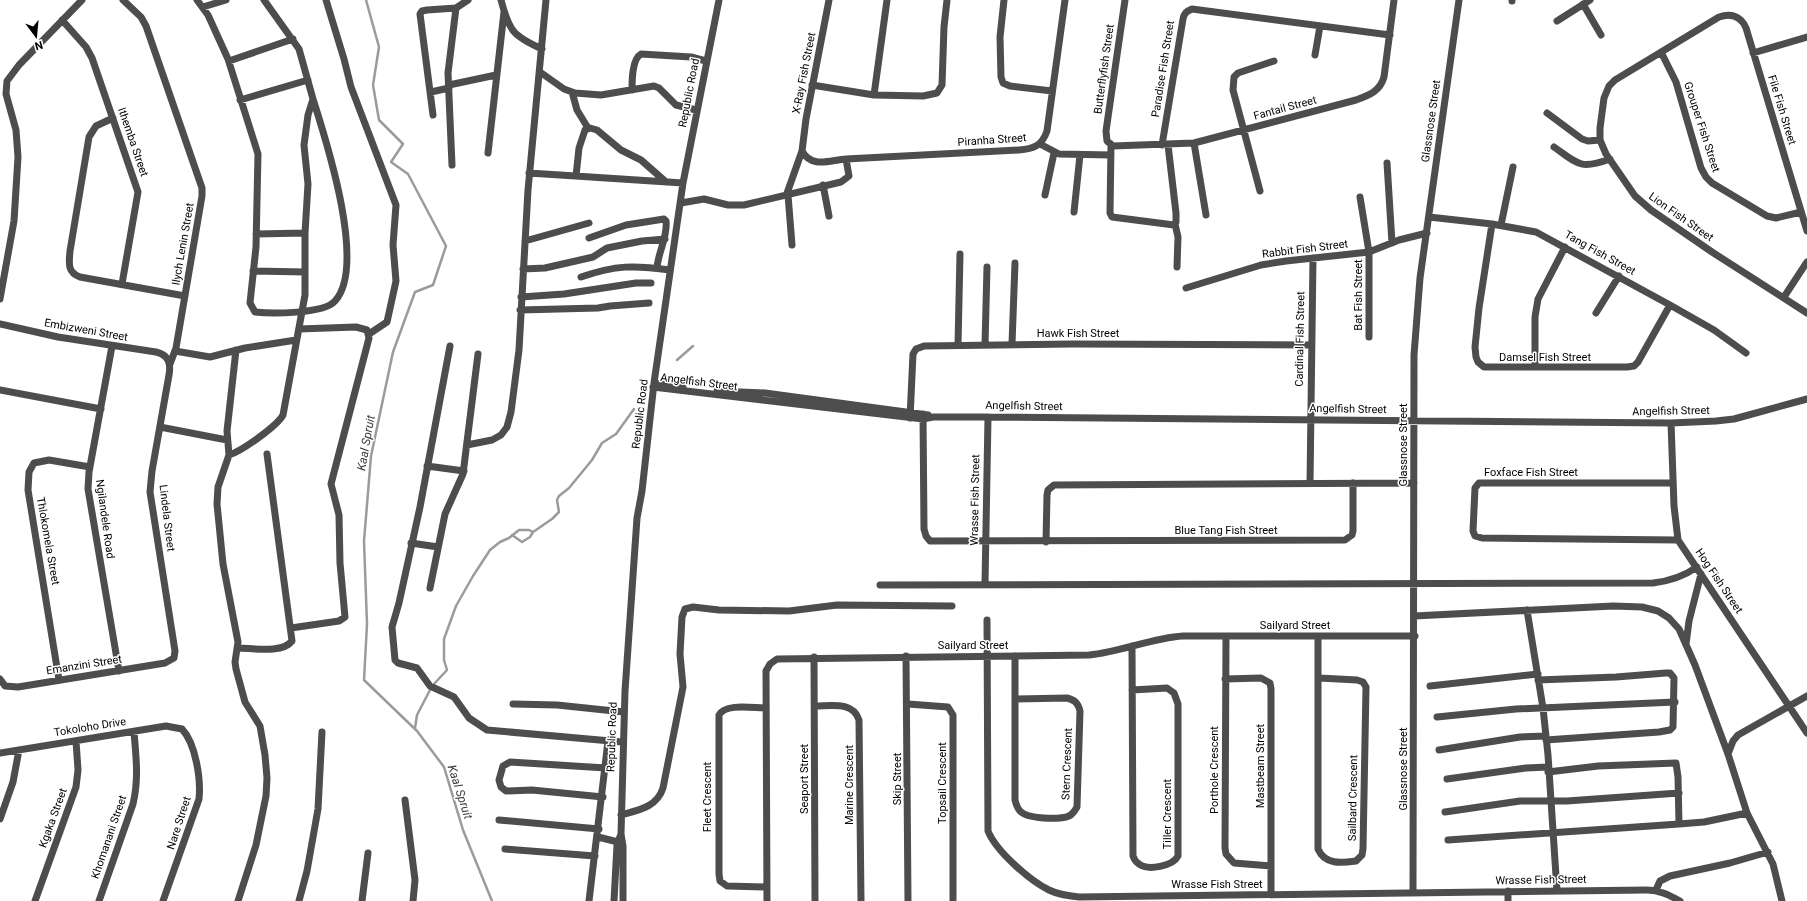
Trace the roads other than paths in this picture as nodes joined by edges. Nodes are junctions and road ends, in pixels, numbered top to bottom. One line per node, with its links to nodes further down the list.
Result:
1 (82, 0): 23 (street)
2 (123, 0): 117 (street, Ilych Lenin Street)
3 (197, 0): 20 (street)
4 (226, 0): 20 (street)
5 (264, 0): 29 (street)
6 (326, 0): 129 (street)
7 (468, 0): 21 (street)
8 (500, 0): 22 (street)
9 (546, 0): 30 (street)
10 (718, 0): 35 (street, Republic Road)
11 (829, 0): 40 (street, X-Ray Fish Street)
12 (887, 0): 46 (street)
13 (947, 0): 46 (street)
14 (1004, 0): 43 (street)
15 (1065, 0): 43 (street, Piranha Street)
16 (1125, 0): 56 (street, Butterflyfish Street)
17 (1394, 0): 26 (street, Fantail Street)
18 (1459, 0): 85 (street, Glassnose Street)
19 (1586, 2): 24 (street); 27 (street)
20 (202, 7): 34 (street)
21 (456, 8): 41 (street); 44 (street)
22 (504, 12): 30 (street); 38 (street)
23 (62, 20): 52 (street, Ithemba Street); 120 (street)
24 (1557, 21)
25 (1320, 26): 26 (street, Paradise Fish Street); 33 (street); 59 (street, Paradise Fish Street)
26 (1390, 35): 54 (street, Fantail Street)
27 (1601, 35)
28 (1807, 37): 32 (street)
29 (293, 39): 34 (street); 39 (street)
30 (542, 49): 37 (street)
31 (1661, 52): 32 (street, File Fish Street); 55 (street); 82 (street, Grouper Fish Street)
32 (1753, 53): 82 (street, File Fish Street)
33 (1315, 54)
34 (229, 61): 48 (street)
35 (706, 61): 42 (street); 49 (street, Republic Road)
36 (1274, 61): 54 (street)
37 (540, 72): 45 (street); 71 (street)
38 (496, 75): 41 (street); 62 (street)
39 (308, 80): 47 (street); 48 (street)
40 (812, 85): 46 (street); 61 (street, X-Ray Fish Street)
41 (449, 86): 44 (street); 69 (street)
42 (632, 90): 45 (street); 49 (street)
43 (1052, 91): 58 (street, Piranha Street)
44 (431, 92): 51 (street)
45 (572, 92): 53 (street)
46 (874, 96)
47 (312, 99): 91 (street); 124 (street)
48 (240, 100): 93 (street)
49 (696, 110): 74 (street, Republic Road)
50 (1546, 113): 55 (street)
51 (433, 115)
52 (113, 118): 115 (street, Ithemba Street); 115 (street, Ilych Lenin Street)
53 (588, 128): 72 (street); 73 (street)
54 (1243, 130): 57 (street, Fantail Street); 76 (street)
55 (1600, 140): 67 (street, Lion Fish Street)
56 (1109, 143): 59 (street, Fantail Street); 65 (street, Butterflyfish Street)
57 (1194, 143): 59 (street, Fantail Street); 83 (street)
58 (1040, 144): 63 (street); 66 (street, Piranha Street)
59 (1165, 145): 87 (street)
60 (1554, 147): 67 (street)
61 (802, 151): 66 (street, Piranha Street); 78 (street, X-Ray Fish Street)
62 (488, 153)
63 (1054, 153): 64 (street); 77 (street)
64 (1080, 155): 65 (street); 81 (street)
65 (1111, 155): 87 (street, Butterflyfish Street)
66 (846, 159): 75 (street)
67 (1610, 159): 119 (street, Lion Fish Street)
68 (1387, 163): 97 (street)
69 (452, 165)
70 (1513, 167): 89 (street)
71 (529, 173): 72 (street); 96 (street)
72 (576, 176): 73 (street)
73 (666, 182): 74 (street)
74 (683, 183): 80 (street, Republic Road)
75 (823, 185): 78 (street); 84 (street)
76 (1260, 191)
77 (1045, 195)
78 (787, 196): 80 (street); 98 (street)
79 (1360, 198): 100 (street, Bat Fish Street)
80 (681, 203): 109 (street, Republic Road)
81 (1074, 212)
82 (1801, 212): 90 (street, File Fish Street)
83 (1206, 215)
84 (829, 216)
85 (1429, 217): 88 (street, Tang Fish Street); 92 (street, Glassnose Street)
86 (589, 223): 96 (street)
87 (1175, 224): 105 (street)
88 (1492, 224): 89 (street, Tang Fish Street); 143 (street, Damsel Fish Street)
89 (1500, 226): 99 (street, Tang Fish Street)
90 (1807, 231)
91 (305, 233): 93 (street); 111 (street)
92 (1427, 233): 97 (street, Rabbit Fish Street); 152 (street, Glassnose Street)
93 (256, 234): 110 (street)
94 (589, 238): 95 (street)
95 (664, 239): 107 (street); 108 (street)
96 (525, 241): 108 (street)
97 (1392, 242): 100 (street, Rabbit Fish Street)
98 (792, 246)
99 (1565, 247): 112 (street, Tang Fish Street); 143 (street)
100 (1369, 252): 102 (street, Rabbit Fish Street); 130 (street, Bat Fish Street)
101 (960, 254): 133 (street)
102 (1313, 258): 116 (street, Rabbit Fish Street); 135 (street, Cardinal Fish Street)
103 (1807, 262): 119 (street)
104 (1015, 263): 132 (street)
105 (1177, 266)
106 (987, 267): 134 (street)
107 (657, 268): 109 (street); 113 (street)
108 (523, 269): 118 (street)
109 (670, 270): 144 (street, Republic Road)
110 (253, 271): 111 (street); 124 (street)
111 (305, 272): 124 (street)
112 (1619, 276): 122 (street, Tang Fish Street); 126 (street)
113 (581, 277)
114 (652, 283): 118 (street)
115 (122, 284): 117 (street, Ilych Lenin Street)
116 (1186, 288)
117 (185, 296): 139 (street, Lindela Street)
118 (521, 297): 123 (street)
119 (1784, 297): 125 (street, Lion Fish Street)
120 (0, 299)
121 (649, 304): 123 (street)
122 (1670, 304): 140 (street, Tang Fish Street); 143 (street, Damsel Fish Street)
123 (520, 310): 156 (street)
124 (303, 312): 128 (street)
125 (1807, 312)
126 (1596, 313)
127 (0, 324): 136 (street, Embizweni Street)
128 (300, 330): 129 (street); 131 (street)
129 (369, 334): 181 (street)
130 (1369, 338)
131 (296, 340): 138 (street); 158 (street)
132 (1012, 344): 134 (street, Hawk Fish Street); 135 (street, Hawk Fish Street)
133 (958, 345): 134 (street, Hawk Fish Street); 148 (street, Hawk Fish Street)
134 (985, 345)
135 (1311, 345): 151 (street, Cardinal Fish Street)
136 (112, 346): 142 (street, Embizweni Street); 147 (street, Ngilandele Road)
137 (450, 346): 159 (street)
138 (236, 350): 139 (street); 155 (street)
139 (175, 351): 142 (street, Lindela Street)
140 (1746, 353)
141 (478, 354): 156 (street)
142 (168, 361): 154 (street, Lindela Street)
143 (1535, 368)
144 (654, 385): 148 (street, Angelfish Street); 210 (street, Republic Road)
145 (0, 390): 147 (street)
146 (1807, 399): 153 (street, Angelfish Street)
147 (101, 409): 160 (street, Ngilandele Road)
148 (910, 416): 149 (street, Angelfish Street)
149 (923, 417): 150 (street, Angelfish Street); 167 (street, Blue Tang Fish Street)
150 (988, 417): 151 (street, Angelfish Street); 167 (street, Wrasse Fish Street)
151 (1310, 420): 152 (street, Angelfish Street); 162 (street)
152 (1414, 421): 153 (street, Angelfish Street); 164 (street, Glassnose Street)
153 (1671, 423): 165 (street, Hog Fish Street)
154 (160, 428): 155 (street); 192 (street, Lindela Street)
155 (227, 440): 158 (street)
156 (467, 445): 161 (street)
157 (267, 454): 181 (street)
158 (229, 455): 187 (street)
159 (427, 466): 161 (street); 169 (street)
160 (90, 467): 193 (street, Ngilandele Road); 198 (street, Thlokomela Street)
161 (464, 471): 170 (street)
162 (1310, 483): 163 (street); 168 (street)
163 (1353, 483): 164 (street); 168 (street, Blue Tang Fish Street)
164 (1414, 483): 175 (street, Glassnose Street)
165 (1673, 483): 166 (street, Hog Fish Street); 166 (street, Foxface Fish Street)
166 (1678, 540): 171 (street, Hog Fish Street)
167 (985, 542): 168 (street, Blue Tang Fish Street); 173 (street, Wrasse Fish Street)
168 (1046, 542)
169 (411, 543): 170 (street); 218 (street)
170 (438, 547): 176 (street)
171 (1697, 567): 172 (street, Hog Fish Street); 175 (street)
172 (1701, 574): 186 (street); 207 (street, Hog Fish Street)
173 (985, 584): 174 (street); 175 (street)
174 (880, 585)
175 (1413, 585): 179 (street, Glassnose Street)
176 (430, 588)
177 (952, 606): 233 (street)
178 (1527, 610): 179 (street); 186 (street); 194 (street)
179 (1414, 616): 183 (street, Glassnose Street)
180 (987, 620): 188 (street, Wrasse Fish Street)
181 (291, 628): 187 (street)
182 (1318, 636): 183 (street, Sailyard Street); 184 (street, Sailyard Street); 196 (street, Sailbard Crescent)
183 (1414, 636): 252 (street, Glassnose Street)
184 (1226, 637): 185 (street, Sailyard Street); 195 (street, Porthole Crescent)
185 (1132, 646): 190 (street, Sailyard Street); 200 (street, Tiller Crescent)
186 (1686, 646): 223 (street)
187 (238, 648): 258 (street)
188 (987, 655): 189 (street, Sailyard Street); 190 (street, Sailyard Street); 254 (street, Wrasse Fish Street)
189 (906, 656): 191 (street, Sailyard Street); 205 (street, Skip Street)
190 (1016, 656): 202 (street, Stern Crescent)
191 (814, 657): 206 (street, Seaport Street); 208 (street, Sailyard Street)
192 (174, 658): 193 (street, Emanzini Street)
193 (119, 671): 198 (street, Emanzini Street)
194 (1538, 677): 199 (street); 203 (street); 209 (street)
195 (1225, 678): 247 (street, Porthole Crescent); 247 (street, Mastbeam Street)
196 (1318, 678): 196 (street, Sailbard Crescent)
197 (0, 679): 198 (street, Emanzini Street)
198 (59, 680)
199 (1430, 686)
200 (1132, 690): 200 (street, Tiller Crescent)
201 (1807, 696): 207 (street)
202 (1016, 699): 202 (street, Stern Crescent)
203 (1675, 702): 209 (street); 216 (street)
204 (513, 704): 210 (street)
205 (908, 704): 268 (street, Skip Street); 269 (street, Topsail Crescent)
206 (815, 706): 266 (street, Seaport Street); 267 (street, Marine Crescent)
207 (1790, 707): 215 (street, Hog Fish Street); 223 (street)
208 (765, 708): 248 (street, Sailyard Street); 248 (street, Fleet Crescent)
209 (1543, 708): 211 (street); 216 (street)
210 (624, 712): 219 (street, Republic Road)
211 (1437, 717)
212 (182, 729): 213 (street, Tokoloho Drive); 257 (street, Nare Street)
213 (134, 732): 217 (street, Tokoloho Drive); 256 (street, Khomanani Street)
214 (322, 732): 259 (street)
215 (1807, 733)
216 (1546, 738): 221 (street); 225 (street)
217 (76, 741): 220 (street, Tokoloho Drive); 255 (street, Kgaka Street)
218 (608, 741): 219 (street); 224 (street)
219 (622, 742): 233 (street, Republic Road)
220 (19, 750): 222 (street, Tokoloho Drive); 234 (street)
221 (1439, 750)
222 (0, 753)
223 (1728, 754): 232 (street)
224 (606, 768): 228 (street); 228 (street)
225 (1548, 770): 226 (street); 227 (street); 230 (street)
226 (1448, 779)
227 (1679, 793): 230 (street); 236 (street)
228 (602, 797): 237 (street)
229 (405, 800): 261 (street)
230 (1551, 801): 231 (street); 238 (street)
231 (1445, 812)
232 (1747, 812): 236 (street); 244 (street)
233 (621, 815): 239 (street, Republic Road)
234 (0, 819)
235 (499, 820): 237 (street)
236 (1679, 824): 238 (street)
237 (599, 828): 240 (street)
238 (1553, 832): 241 (street); 251 (street)
239 (621, 834): 242 (street, Republic Road); 264 (street, Republic Road)
240 (598, 837): 242 (street); 246 (street)
241 (1448, 840)
242 (618, 842): 263 (street, Republic Road)
243 (505, 849): 246 (street)
244 (1768, 852): 249 (street); 272 (street)
245 (368, 853): 260 (street)
246 (595, 856): 262 (street)
247 (1271, 866): 253 (street, Mastbeam Street)
248 (767, 887): 265 (street, Sailyard Street)
249 (1656, 890): 251 (street, Wrasse Fish Street); 271 (street, Wrasse Fish Street)
250 (1508, 891): 251 (street, Wrasse Fish Street); 252 (street, Wrasse Fish Street); 270 (street)
251 (1558, 891)
252 (1413, 893): 253 (street, Wrasse Fish Street)
253 (1271, 895): 254 (street, Wrasse Fish Street)
254 (1192, 898)
255 (35, 901)
256 (99, 901)
257 (163, 901)
258 (238, 901)
259 (299, 901)
260 (362, 901)
261 (413, 901)
262 (589, 901)
263 (614, 901)
264 (623, 901)
265 (767, 901)
266 (815, 901)
267 (861, 901)
268 (908, 901)
269 (953, 901)
270 (1508, 901)
271 (1680, 901)
272 (1782, 901)

